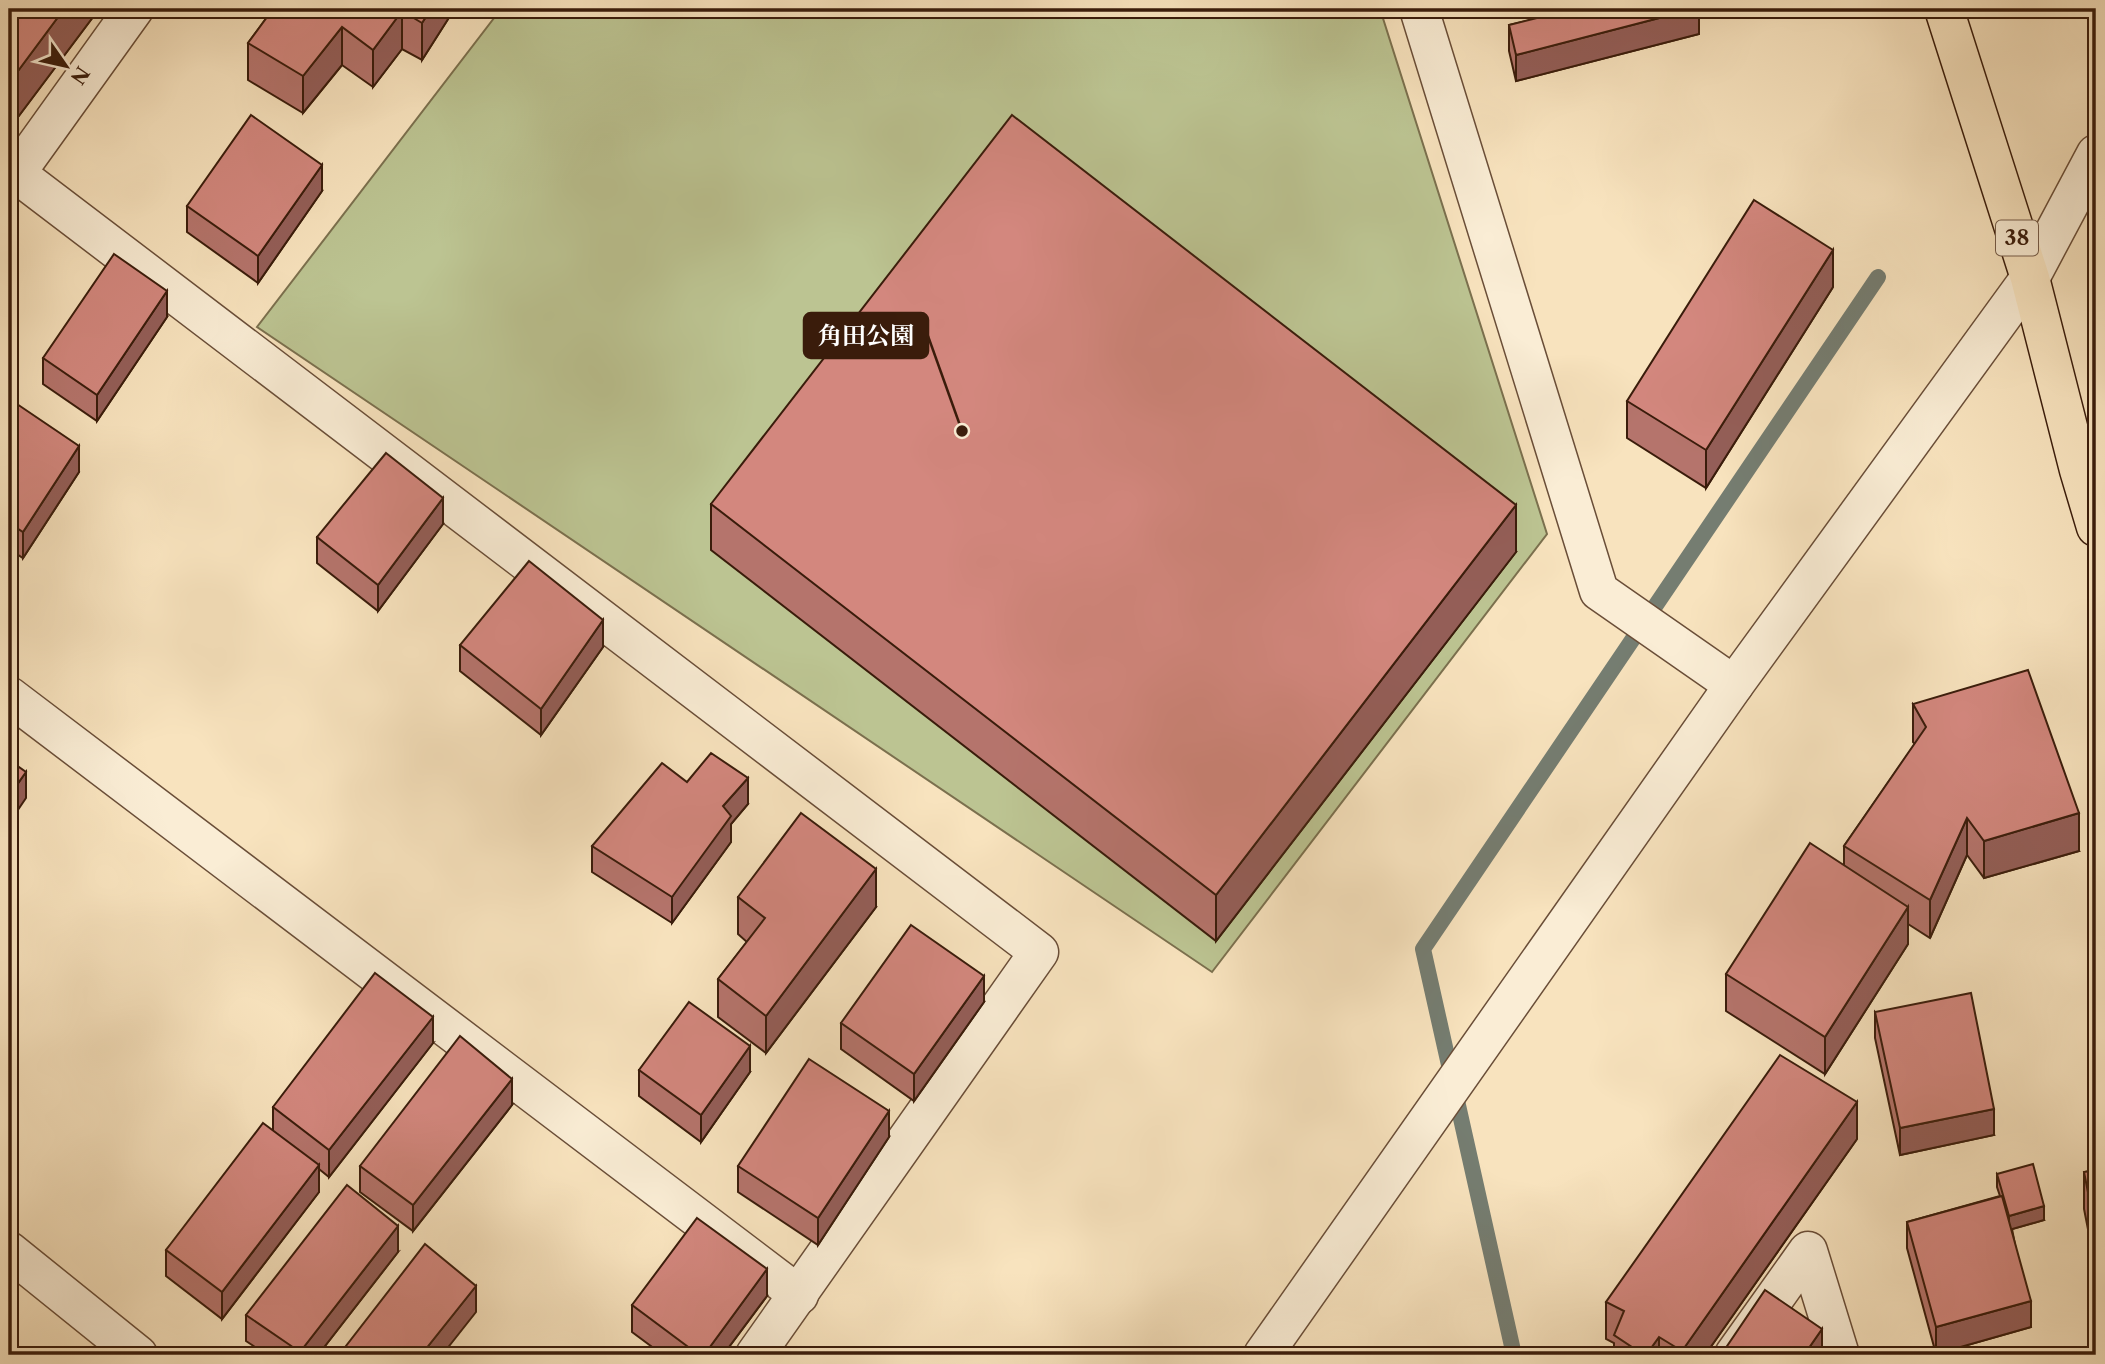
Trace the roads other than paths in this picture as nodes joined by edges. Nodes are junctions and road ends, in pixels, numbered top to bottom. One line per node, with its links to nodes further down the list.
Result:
1 (134, 9): 5 (street)
2 (1419, 9): 8 (street)
3 (1944, 9): 6 (main road, 38)
4 (2096, 154): 6 (street)
5 (11, 175): 11 (street)
6 (2030, 278): 7 (main road, 38); 8 (street)
7 (2096, 527)
8 (1734, 685): 14 (street)
9 (9, 696): 11 (street)
10 (9, 1251): 12 (street)
11 (799, 1295): 13 (street)
12 (138, 1355)
13 (755, 1355)
14 (1263, 1355)
15 (1734, 1355): 16 (street)
16 (1840, 1355)

